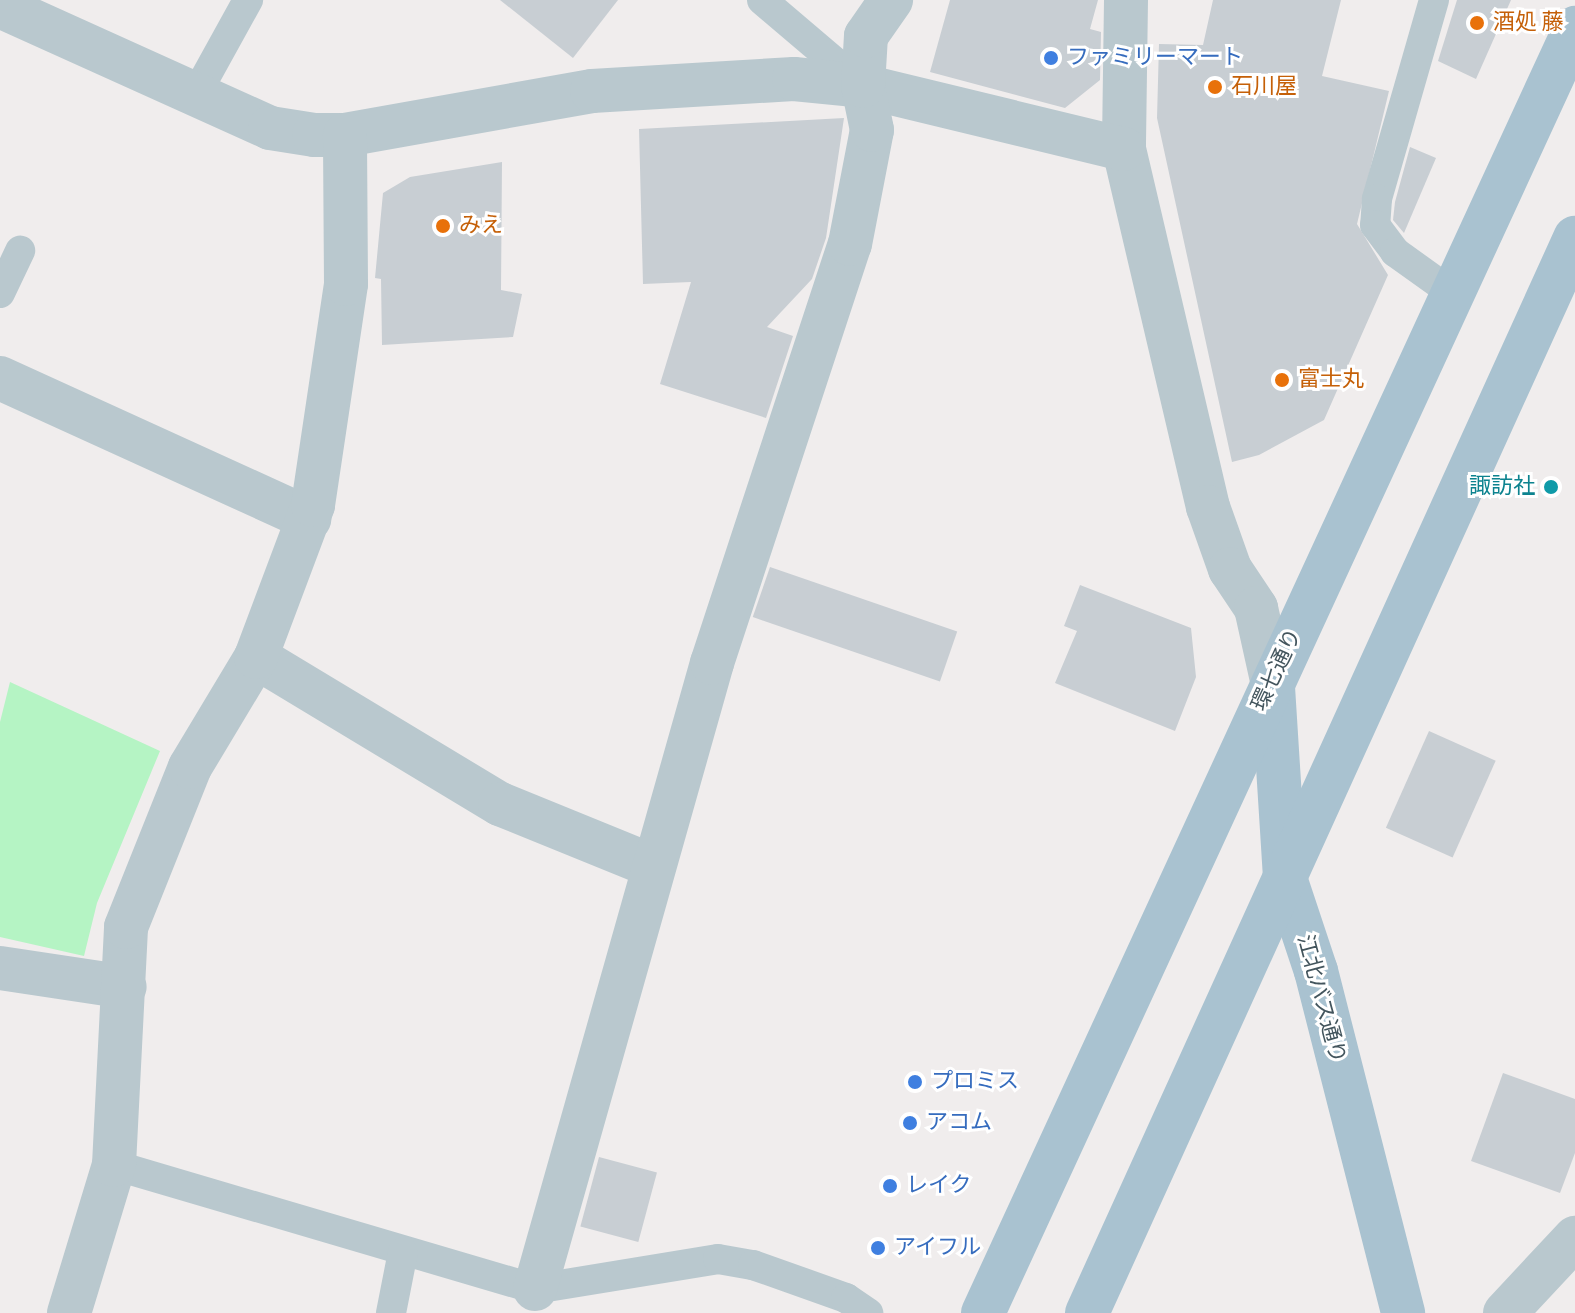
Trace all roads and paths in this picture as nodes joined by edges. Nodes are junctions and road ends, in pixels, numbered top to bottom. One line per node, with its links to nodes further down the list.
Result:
1 (248, 0): 9 (lane)
2 (762, 0): 8 (lane)
3 (891, 0): 8 (street)
4 (1126, 0): 11 (street)
5 (1434, 0): 15 (lane)
6 (0, 6): 9 (street)
7 (1575, 28): 15 (main road, 環七通り)
8 (863, 86): 10 (street); 11 (street); 20 (street)
9 (195, 96): 10 (street)
10 (345, 135): 17 (street)
11 (1124, 149): 19 (street)
12 (1575, 238): 21 (main road)
13 (20, 251): 14 (lane)
14 (0, 293)
15 (1455, 295): 19 (main road, 環七通り)
16 (0, 378): 17 (street)
17 (309, 519): 18 (street)
18 (256, 657): 20 (street); 23 (street)
19 (1272, 680): 21 (main road, 江北バス通り); 31 (main road, 環七通り)
20 (653, 866): 27 (street)
21 (1285, 878): 32 (main road); 33 (main road, 江北バス通り)
22 (0, 968): 23 (street)
23 (125, 987): 24 (street)
24 (114, 1165): 26 (lane); 28 (street)
25 (1573, 1234): 34 (street)
26 (403, 1252): 27 (lane); 29 (lane)
27 (532, 1301): 30 (lane)
28 (69, 1313)
29 (391, 1313)
30 (868, 1313)
31 (983, 1313)
32 (1087, 1313)
33 (1403, 1313)
34 (1505, 1313)

